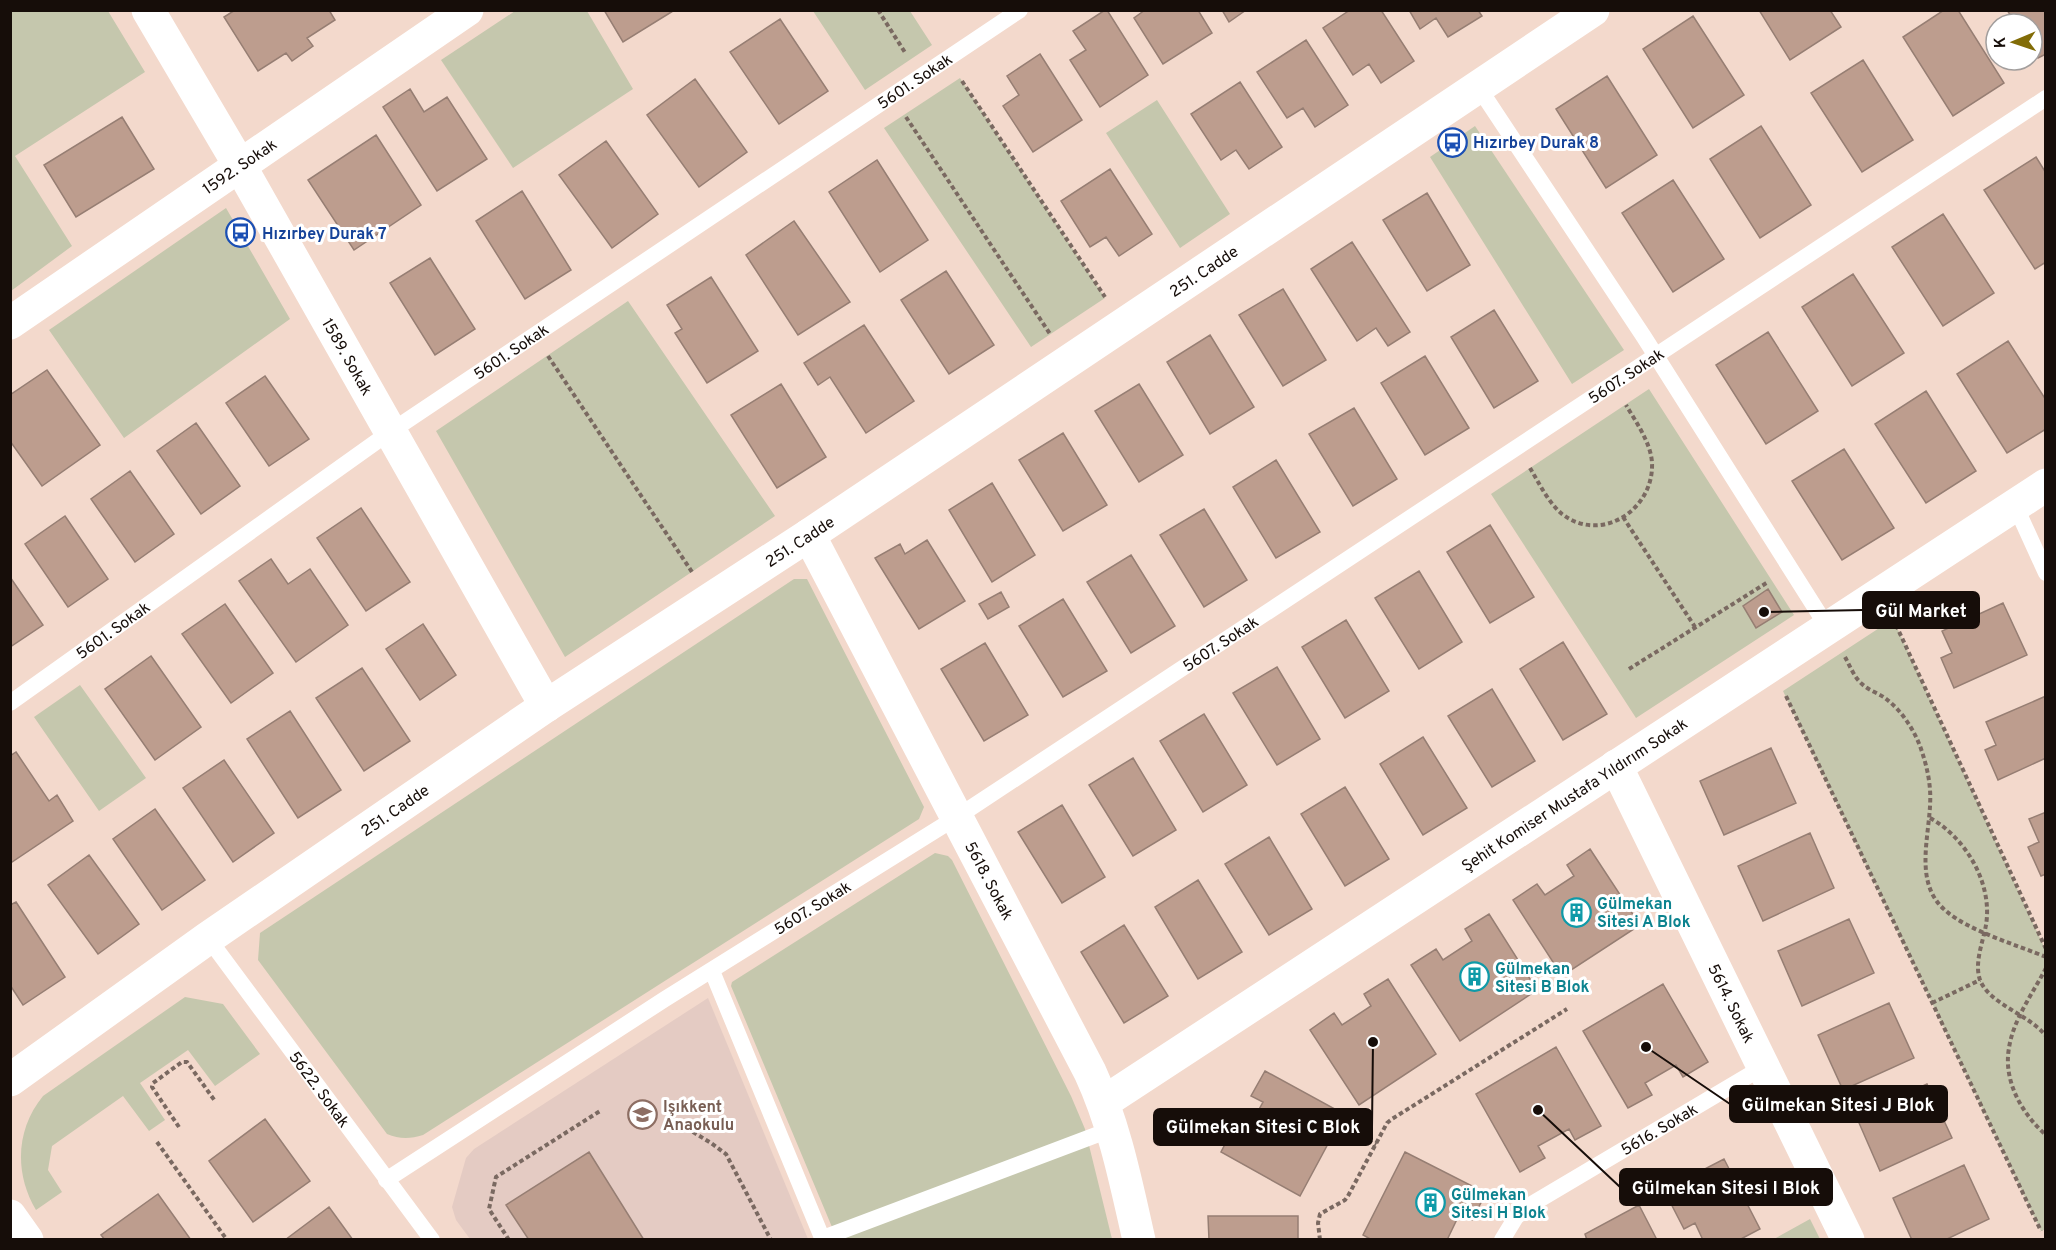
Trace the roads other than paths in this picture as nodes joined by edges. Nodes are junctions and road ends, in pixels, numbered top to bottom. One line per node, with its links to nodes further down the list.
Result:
1 (148, 10): 7 (street, 1589. Sokak)
2 (467, 10): 7 (street, 1592. Sokak)
3 (1020, 10): 10 (lane, 5601. Sokak)
4 (1593, 10): 5 (street, 251. Cadde)
5 (1479, 88): 9 (lane); 13 (street, 251. Cadde)
6 (2046, 98): 9 (lane, 5607. Sokak)
7 (240, 166): 8 (street, 1592. Sokak); 10 (street, 1589. Sokak)
8 (10, 323)
9 (1656, 356): 15 (lane); 19 (lane, 5607. Sokak)
10 (390, 432): 16 (lane, 5601. Sokak); 17 (street, 1589. Sokak)
11 (2046, 485): 12 (street, Şehit Komiser Mustafa Yıldırım Sokak)
12 (2015, 505): 14 (lane); 15 (street, Şehit Komiser Mustafa Yıldırım Sokak)
13 (809, 535): 17 (street, 251. Cadde); 19 (street, 5618. Sokak)
14 (2046, 573)
15 (1835, 640): 18 (street, Şehit Komiser Mustafa Yıldırım Sokak)
16 (10, 703)
17 (546, 706): 20 (street, 251. Cadde)
18 (1616, 766): 22 (street, 5614. Sokak); 24 (street, Şehit Komiser Mustafa Yıldırım Sokak)
19 (957, 817): 21 (lane, 5607. Sokak); 24 (street, 5618. Sokak)
20 (208, 938): 23 (street, 251. Cadde); 25 (lane, 5622. Sokak)
21 (712, 971): 25 (lane, 5607. Sokak); 29 (lane)
22 (1763, 1067): 31 (lane, 5616. Sokak); 32 (street, 5614. Sokak)
23 (10, 1080)
24 (1108, 1115): 29 (lane); 30 (street, 5618. Sokak)
25 (386, 1180): 28 (lane, 5622. Sokak)
26 (10, 1216): 27 (street)
27 (27, 1239)
28 (432, 1239)
29 (823, 1239)
30 (1139, 1239)
31 (1502, 1239)
32 (1848, 1239)

